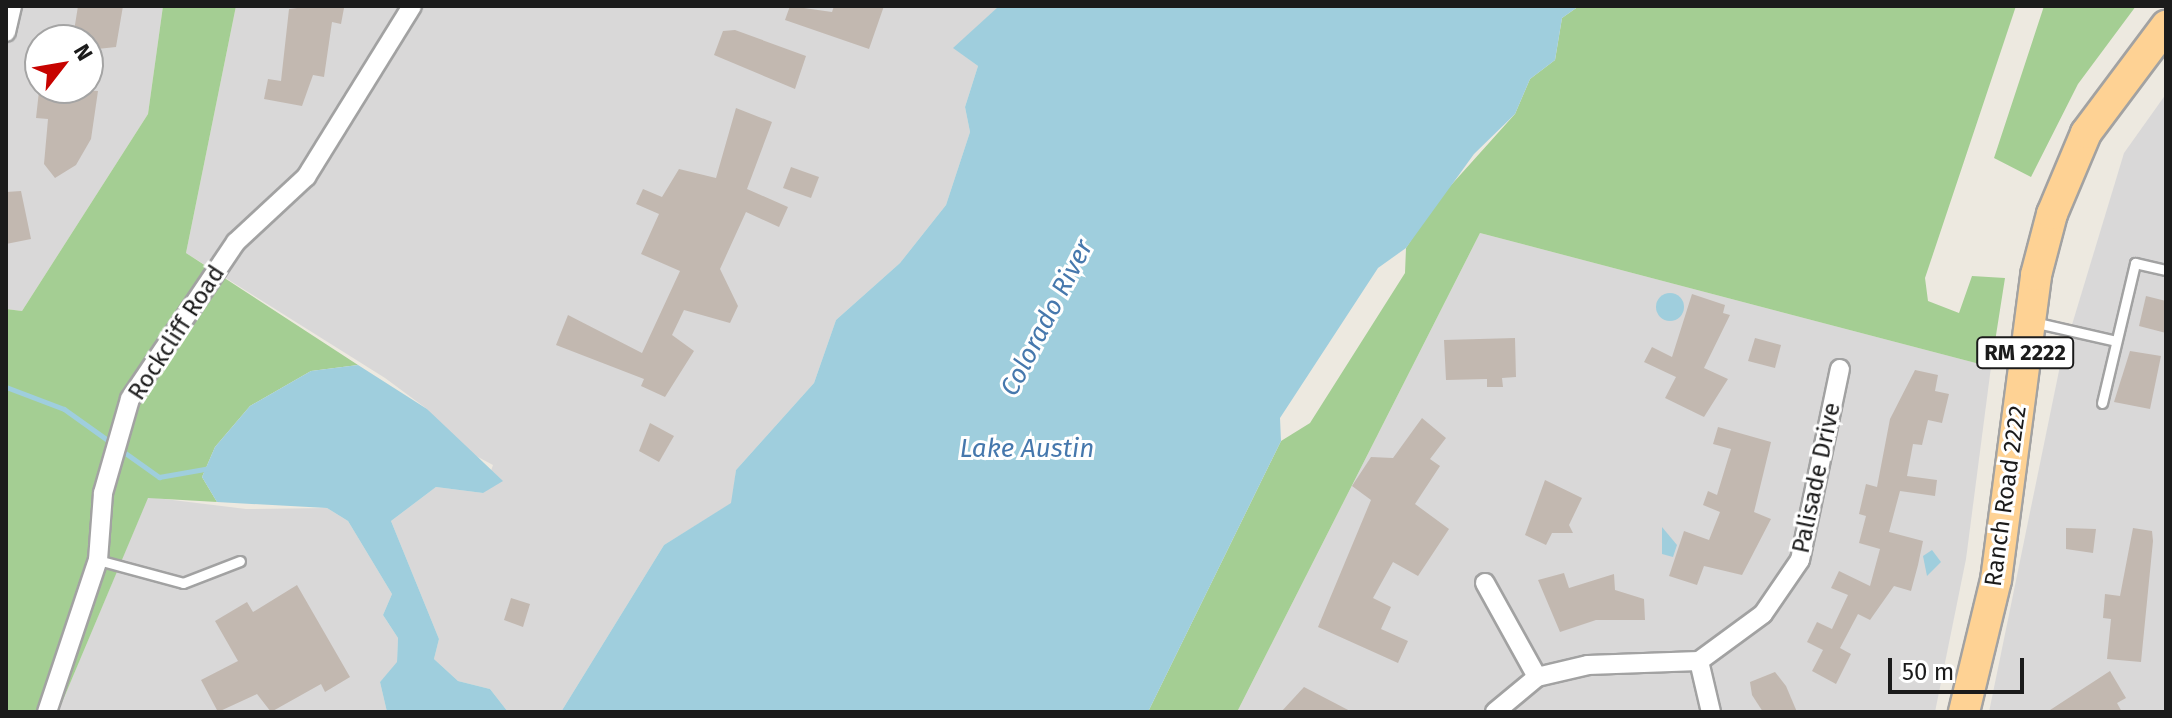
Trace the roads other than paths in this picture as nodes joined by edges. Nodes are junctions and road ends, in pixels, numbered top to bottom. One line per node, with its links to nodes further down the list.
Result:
1 (12, 6): 4 (street)
2 (412, 6): 10 (street, Rockcliff Road)
3 (2166, 26): 6 (main road, Ranch Road 2222 / RM 2222)
4 (6, 32)
5 (2166, 270): 7 (lane)
6 (2030, 322): 7 (lane); 18 (main road, Ranch Road 2222 / RM 2222)
7 (2116, 341): 9 (lane)
8 (1840, 369): 13 (street, Palisade Drive)
9 (2102, 403)
10 (98, 560): 11 (lane); 15 (street, Rockcliff Road)
11 (240, 561)
12 (1485, 583): 14 (street)
13 (1699, 661): 14 (street); 17 (street)
14 (1537, 677): 16 (street)
15 (47, 712)
16 (1495, 712)
17 (1711, 712)
18 (1964, 712)

